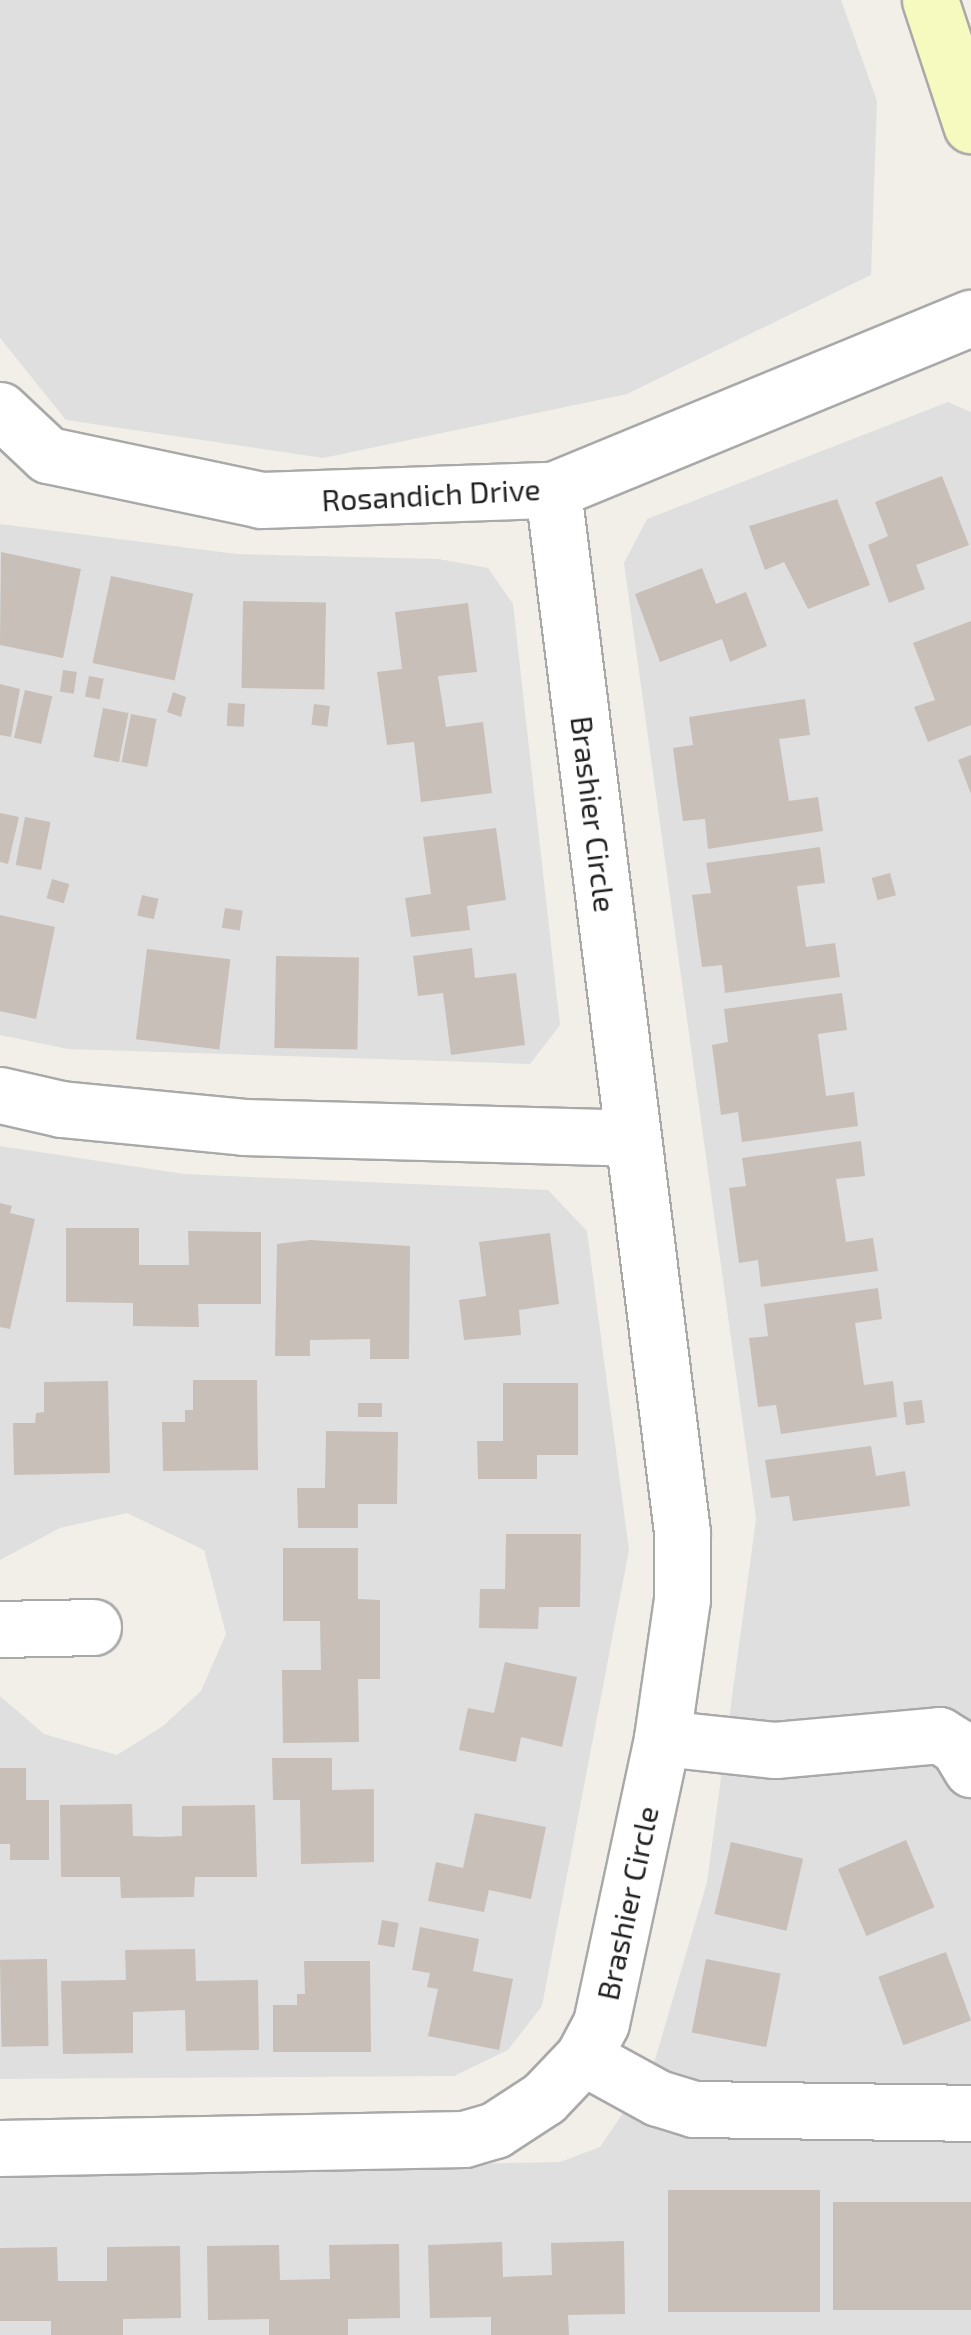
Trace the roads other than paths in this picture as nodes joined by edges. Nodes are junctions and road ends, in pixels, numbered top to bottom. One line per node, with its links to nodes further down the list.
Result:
1 (930, 0): 2 (main road)
2 (971, 125)
3 (971, 318): 5 (street, Rosandich Drive)
4 (0, 410): 5 (street, Rosandich Drive)
5 (553, 490): 7 (street, Brashier Circle)
6 (0, 1095): 7 (street)
7 (630, 1138): 10 (street, Brashier Circle)
8 (93, 1626): 9 (street)
9 (0, 1629)
10 (662, 1738): 11 (street); 12 (street, Brashier Circle)
11 (971, 1769)
12 (582, 2057): 13 (street); 14 (street, Brashier Circle)
13 (971, 2113)
14 (0, 2148)

